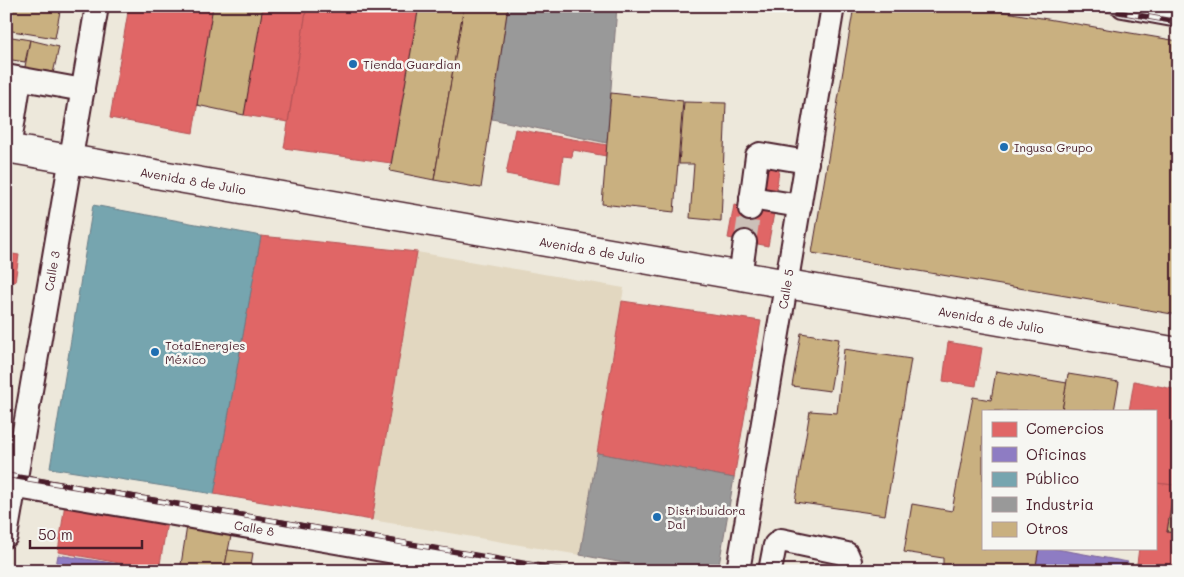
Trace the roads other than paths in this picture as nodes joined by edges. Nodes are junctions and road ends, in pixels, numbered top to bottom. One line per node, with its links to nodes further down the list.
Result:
1 (97, 6): 6 (street, Calle 3)
2 (834, 6): 9 (street, Calle 5)
3 (1123, 6): 4 (street)
4 (1178, 16)
5 (13, 78): 6 (street); 7 (street)
6 (83, 90): 8 (street, Calle 3)
7 (8, 148): 8 (main road, Avenida 8 de Julio)
8 (72, 159): 12 (main road, Avenida 8 de Julio); 15 (street, Calle 3)
9 (807, 162): 10 (street, Calle 5); 10 (street)
10 (800, 206): 13 (street, Calle 5)
11 (745, 242): 12 (street)
12 (740, 277): 13 (main road, Avenida 8 de Julio)
13 (786, 285): 14 (main road, Avenida 8 de Julio); 18 (street, Calle 5)
14 (1178, 352)
15 (11, 486): 16 (street, Calle 3); 17 (street, Calle 8)
16 (6, 536)
17 (504, 571)
18 (738, 571)
19 (770, 571): 20 (street)
20 (847, 571)

